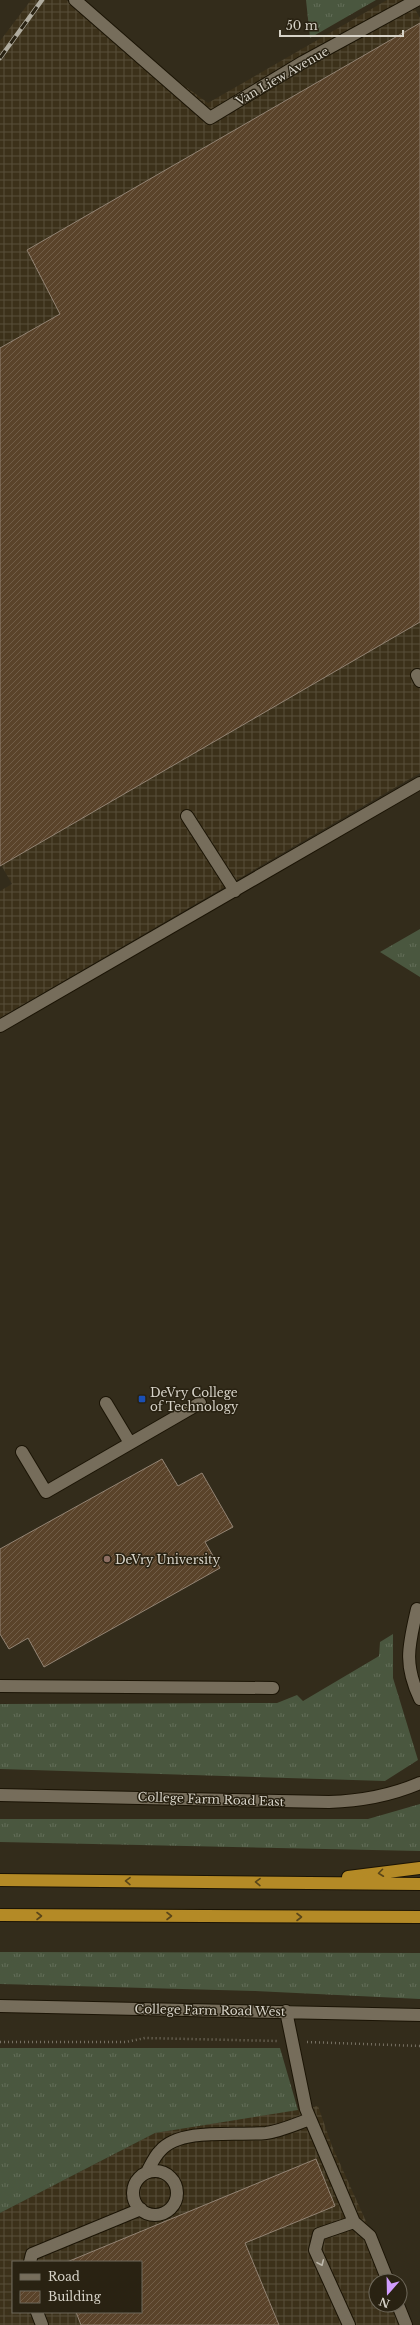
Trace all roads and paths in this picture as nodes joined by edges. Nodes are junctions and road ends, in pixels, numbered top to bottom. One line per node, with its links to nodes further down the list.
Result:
1 (75, 0): 2 (street, Van Liew Avenue)
2 (417, 0)
3 (420, 783): 5 (street)
4 (187, 816): 5 (street)
5 (235, 891): 6 (street)
6 (0, 1026)
7 (106, 1403): 9 (street)
8 (200, 1403): 9 (street)
9 (130, 1444): 10 (street)
10 (22, 1452)
11 (417, 1608): 14 (street)
12 (0, 1686): 13 (street)
13 (273, 1688)
14 (420, 1699)
15 (420, 1783): 16 (street, College Farm Road East)
16 (0, 1795)
17 (420, 1868): 19 (highway, one-way to 19)
18 (0, 1880): 19 (highway, one-way to 18)
19 (297, 1883): 20 (highway)
20 (420, 1884)
21 (0, 1915): 22 (highway, one-way to 22)
22 (420, 1917)
23 (0, 2006): 24 (street, College Farm Road West)
24 (286, 2011): 25 (street, College Farm Road West); 26 (street)
25 (420, 2015)
26 (291, 2041): 27 (path); 28 (path); 29 (street)
27 (0, 2042)
28 (420, 2046)
29 (310, 2119): 30 (street); 32 (street)
30 (147, 2172): 31 (street); 31 (street)
31 (141, 2209): 33 (street)
32 (354, 2222): 34 (street); 38 (street, one-way to 38)
33 (30, 2261)
34 (385, 2273)
35 (37, 2313): 37 (street)
36 (401, 2313): 39 (street)
37 (42, 2325)
38 (349, 2325)
39 (406, 2325)

